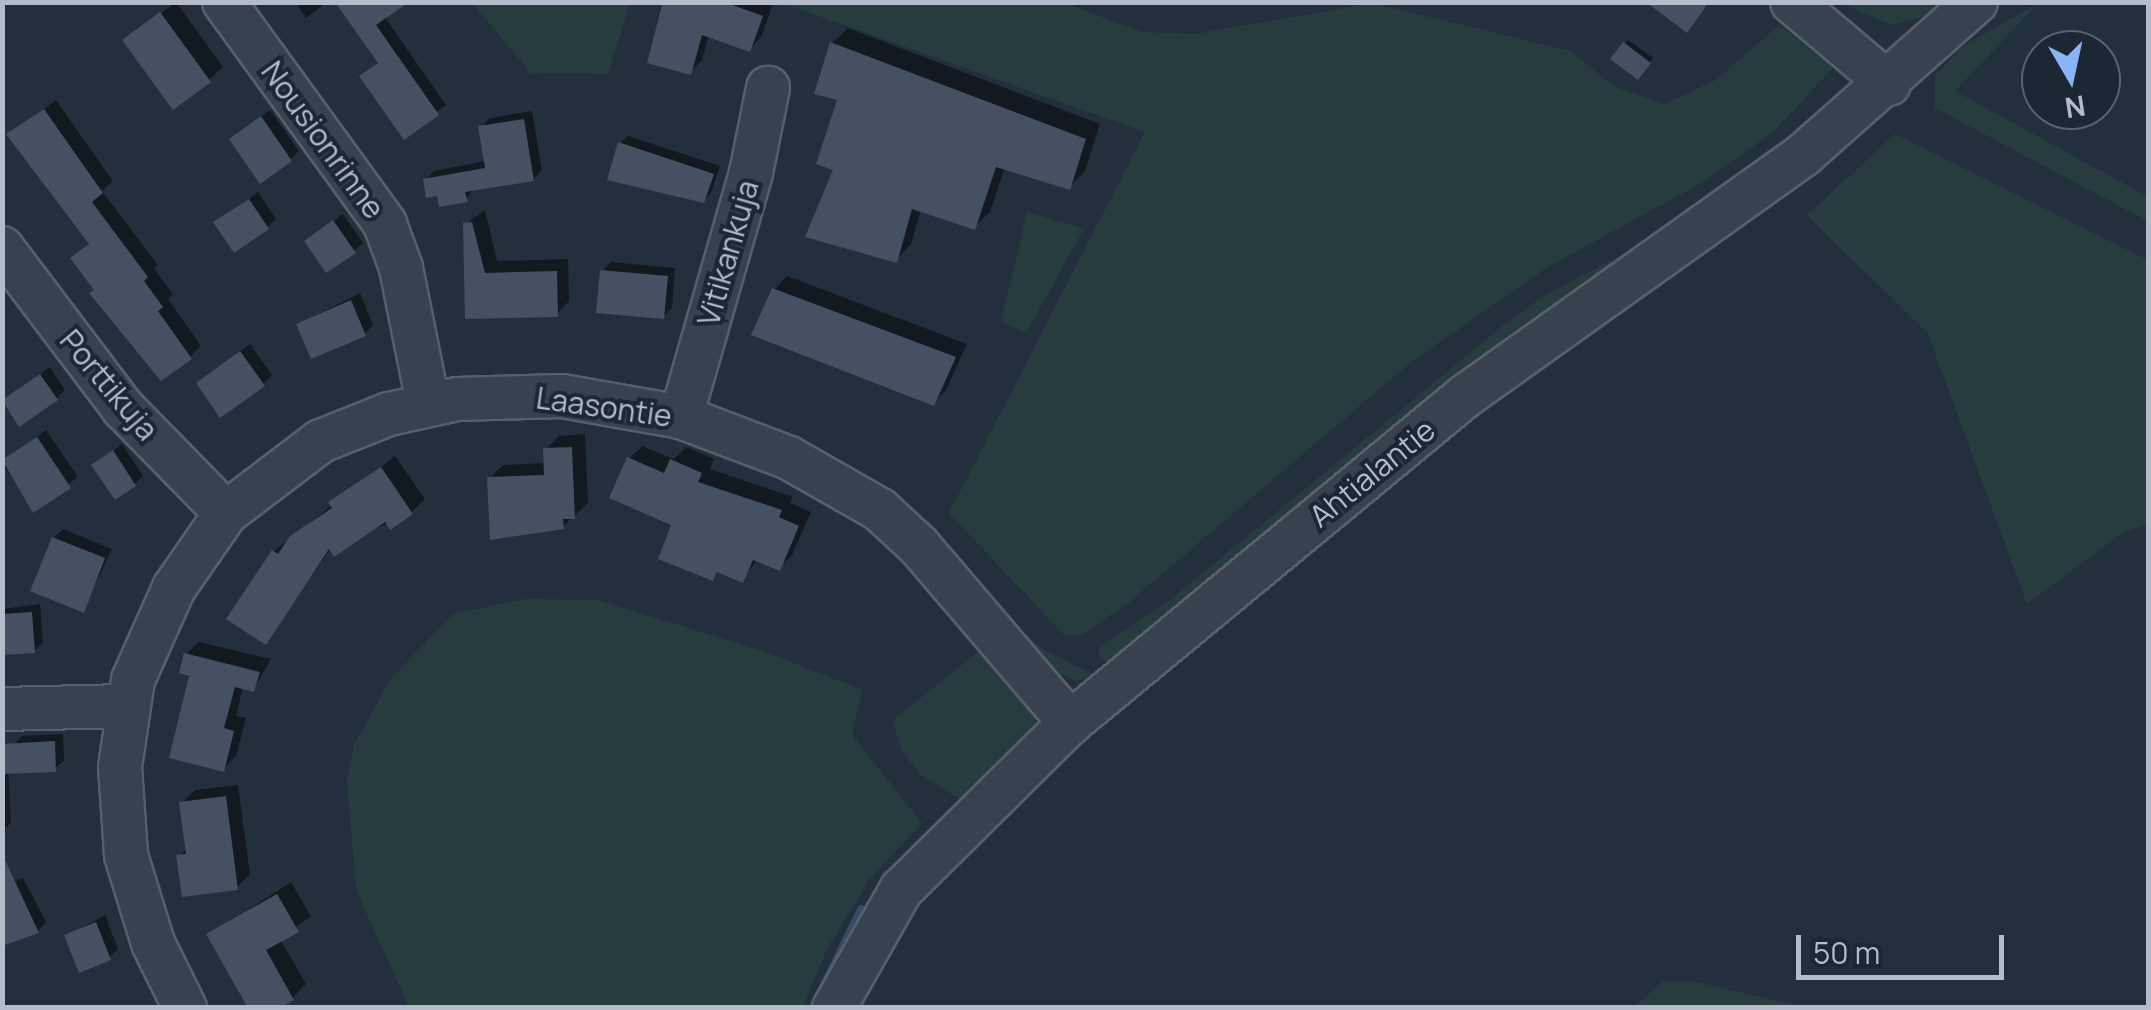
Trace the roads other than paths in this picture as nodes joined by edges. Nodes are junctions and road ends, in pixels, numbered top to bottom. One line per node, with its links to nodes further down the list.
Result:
1 (224, 2): 7 (street, Nousionrinne)
2 (1792, 2): 4 (street)
3 (1976, 2): 4 (street, Ahtialantie)
4 (1889, 84): 12 (street, Ahtialantie)
5 (768, 88): 8 (street, Vitikankuja)
6 (2, 248): 9 (street, Porttikuja)
7 (428, 403): 8 (street, Laasontie); 9 (street, Laasontie)
8 (680, 417): 12 (street, Laasontie)
9 (226, 513): 10 (street, Laasontie)
10 (126, 706): 11 (street); 13 (street, Laasontie)
11 (2, 709)
12 (1070, 723): 14 (street, Ahtialantie)
13 (185, 1008)
14 (834, 1008)

